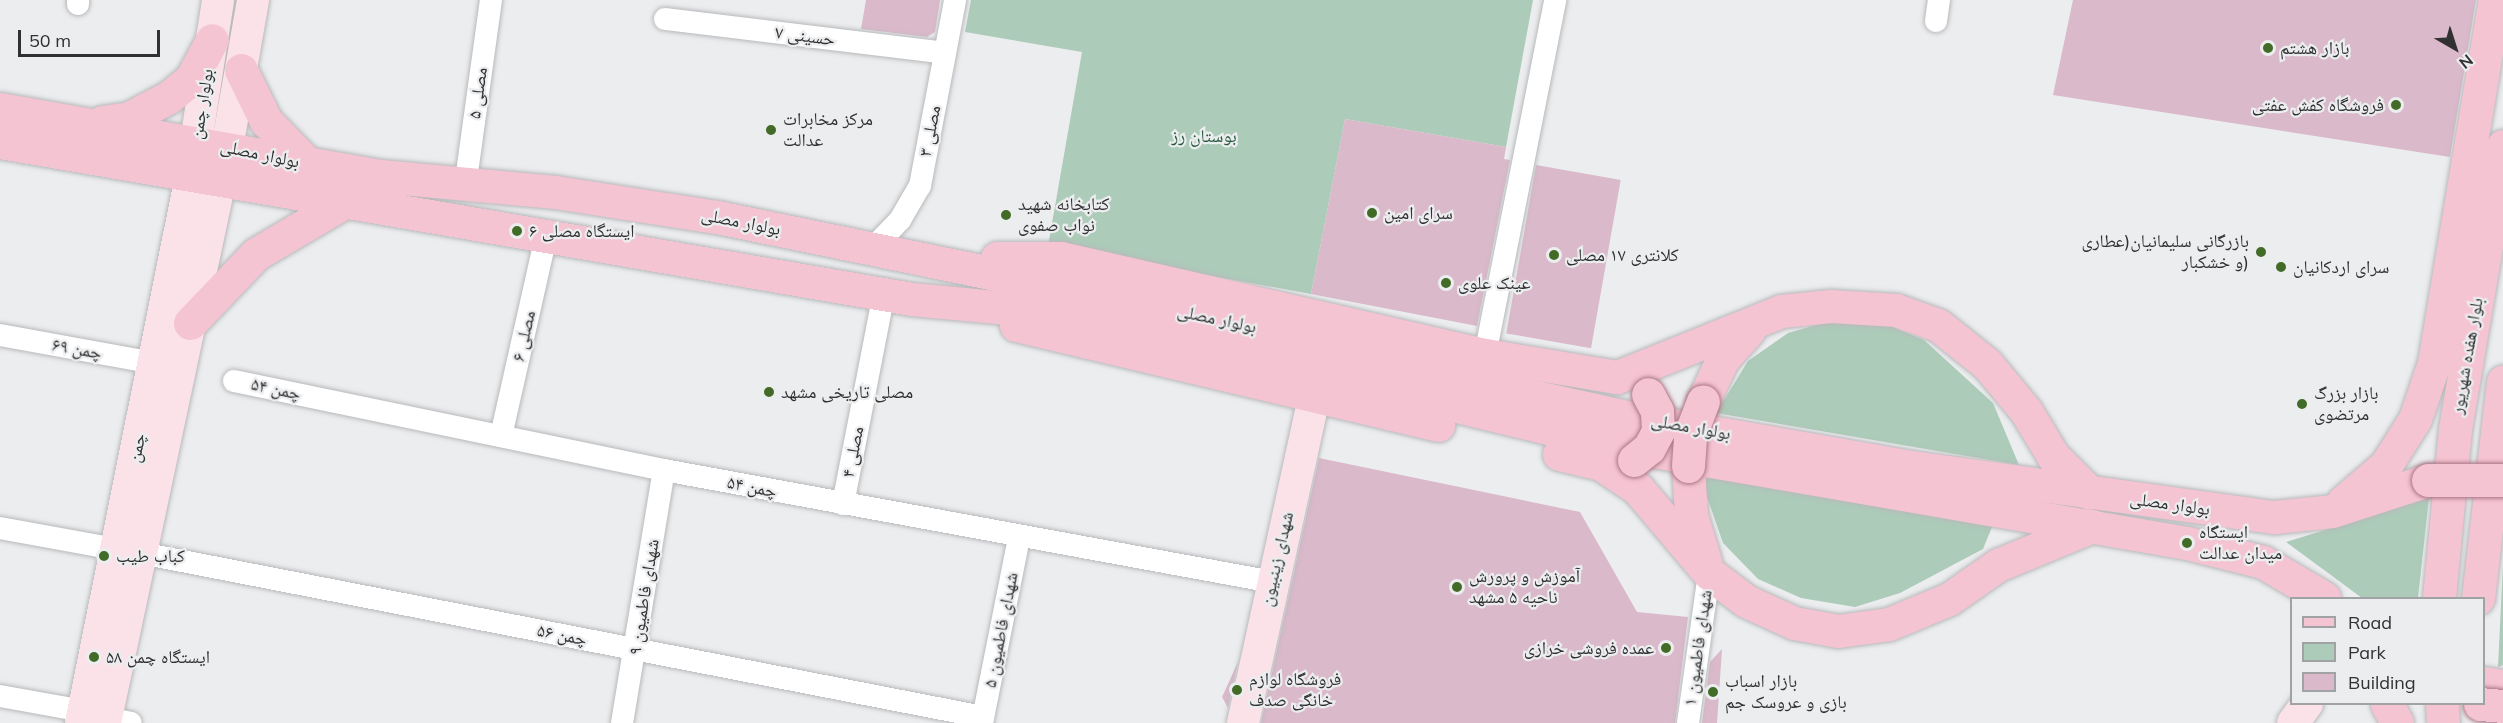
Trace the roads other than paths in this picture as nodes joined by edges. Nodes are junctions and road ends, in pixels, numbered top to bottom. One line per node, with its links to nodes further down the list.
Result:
1 (218, 0): 8 (main road, بولوار چمن)
2 (253, 0): 10 (main road, بولوار چمن)
3 (491, 0): 18 (street, مصلی ۵)
4 (955, 0): 9 (street, مصلی ۳)
5 (1555, 0): 28 (street)
6 (2495, 0): 40 (main road)
7 (665, 19): 9 (street, حسینی ۷)
8 (212, 40): 12 (main road); 13 (main road, بولوار چمن)
9 (945, 53): 22 (street, مصلی ۳)
10 (241, 70): 16 (main road); 17 (main road, بولوار چمن)
11 (0, 109): 12 (main road, بولوار مصلی)
12 (90, 124): 13 (main road, بولوار مصلی)
13 (196, 141): 17 (main road, بولوار مصلی)
14 (0, 142): 17 (main road, بولوار مصلی)
15 (2503, 146): 47 (main road, بلوار هفده شهریور)
16 (308, 164): 17 (main road, بولوار مصلی); 18 (main road, بولوار مصلی)
17 (213, 166): 20 (main road, بولوار مصلی); 25 (main road, چمن); 29 (main road, چمن)
18 (465, 186): 19 (main road, بولوار مصلی)
19 (555, 192): 21 (main road); 22 (main road, بولوار مصلی)
20 (346, 201): 21 (main road, بولوار مصلی); 25 (main road)
21 (546, 236): 24 (main road, بولوار مصلی); 34 (street, مصلی ۶)
22 (873, 248): 23 (main road, بولوار مصلی)
23 (921, 257): 28 (main road); 38 (main road, بولوار مصلی)
24 (898, 297): 33 (main road); 39 (street, مصلی ۴); 41 (main road, بولوار مصلی)
25 (190, 323): 44 (main road, چمن)
26 (1754, 324): 30 (main road); 38 (main road); 45 (main road, bridge)
27 (0, 335): 29 (street, چمن ۶۹)
28 (1485, 355): 30 (main road)
29 (154, 363): 44 (main road, چمن)
30 (1617, 377): 35 (main road, bridge)
31 (234, 381): 34 (street, چمن ۵۴)
32 (2503, 381): 48 (main road)
33 (1314, 396): 35 (main road); 46 (main road, شهدای زینبیون)
34 (501, 436): 36 (street, چمن ۵۴)
35 (1600, 464): 45 (main road)
36 (664, 470): 39 (street, چمن ۵۴); 50 (street, شهدای فاطمیون ۹)
37 (2503, 480): 40 (main road, بولوار مصلی, bridge)
38 (2090, 493): 40 (main road, بولوار مصلی)
39 (843, 504): 43 (street, چمن ۵۴)
40 (2332, 511)
41 (2097, 525): 45 (main road); 49 (main road, بولوار مصلی)
42 (0, 528): 44 (street, چمن ۵۶)
43 (1019, 538): 46 (street, چمن ۵۴); 61 (street, شهدای فاطمیون ۵)
44 (129, 551): 50 (street, چمن ۵۶); 60 (main road, چمن)
45 (1709, 573): 64 (street, شهدای فاطمیون ۱)
46 (1273, 582): 63 (main road, شهدای زینبیون)
47 (2440, 583)
48 (2478, 584)
49 (2317, 596)
50 (636, 650): 61 (street, چمن ۵۶); 62 (street, شهدای فاطمیون ۹)
51 (2485, 683): 52 (main road)
52 (2503, 686)
53 (0, 696): 60 (street)
54 (2485, 704): 59 (main road, bridge)
55 (2306, 705): 65 (main road)
56 (2388, 705): 66 (main road)
57 (2442, 705): 67 (main road)
58 (2482, 705): 68 (main road)
59 (2503, 706)
60 (101, 720)
61 (983, 720)
62 (622, 723)
63 (1243, 723)
64 (1688, 723)
65 (2293, 723)
66 (2397, 723)
67 (2443, 723)
68 (2485, 723)

